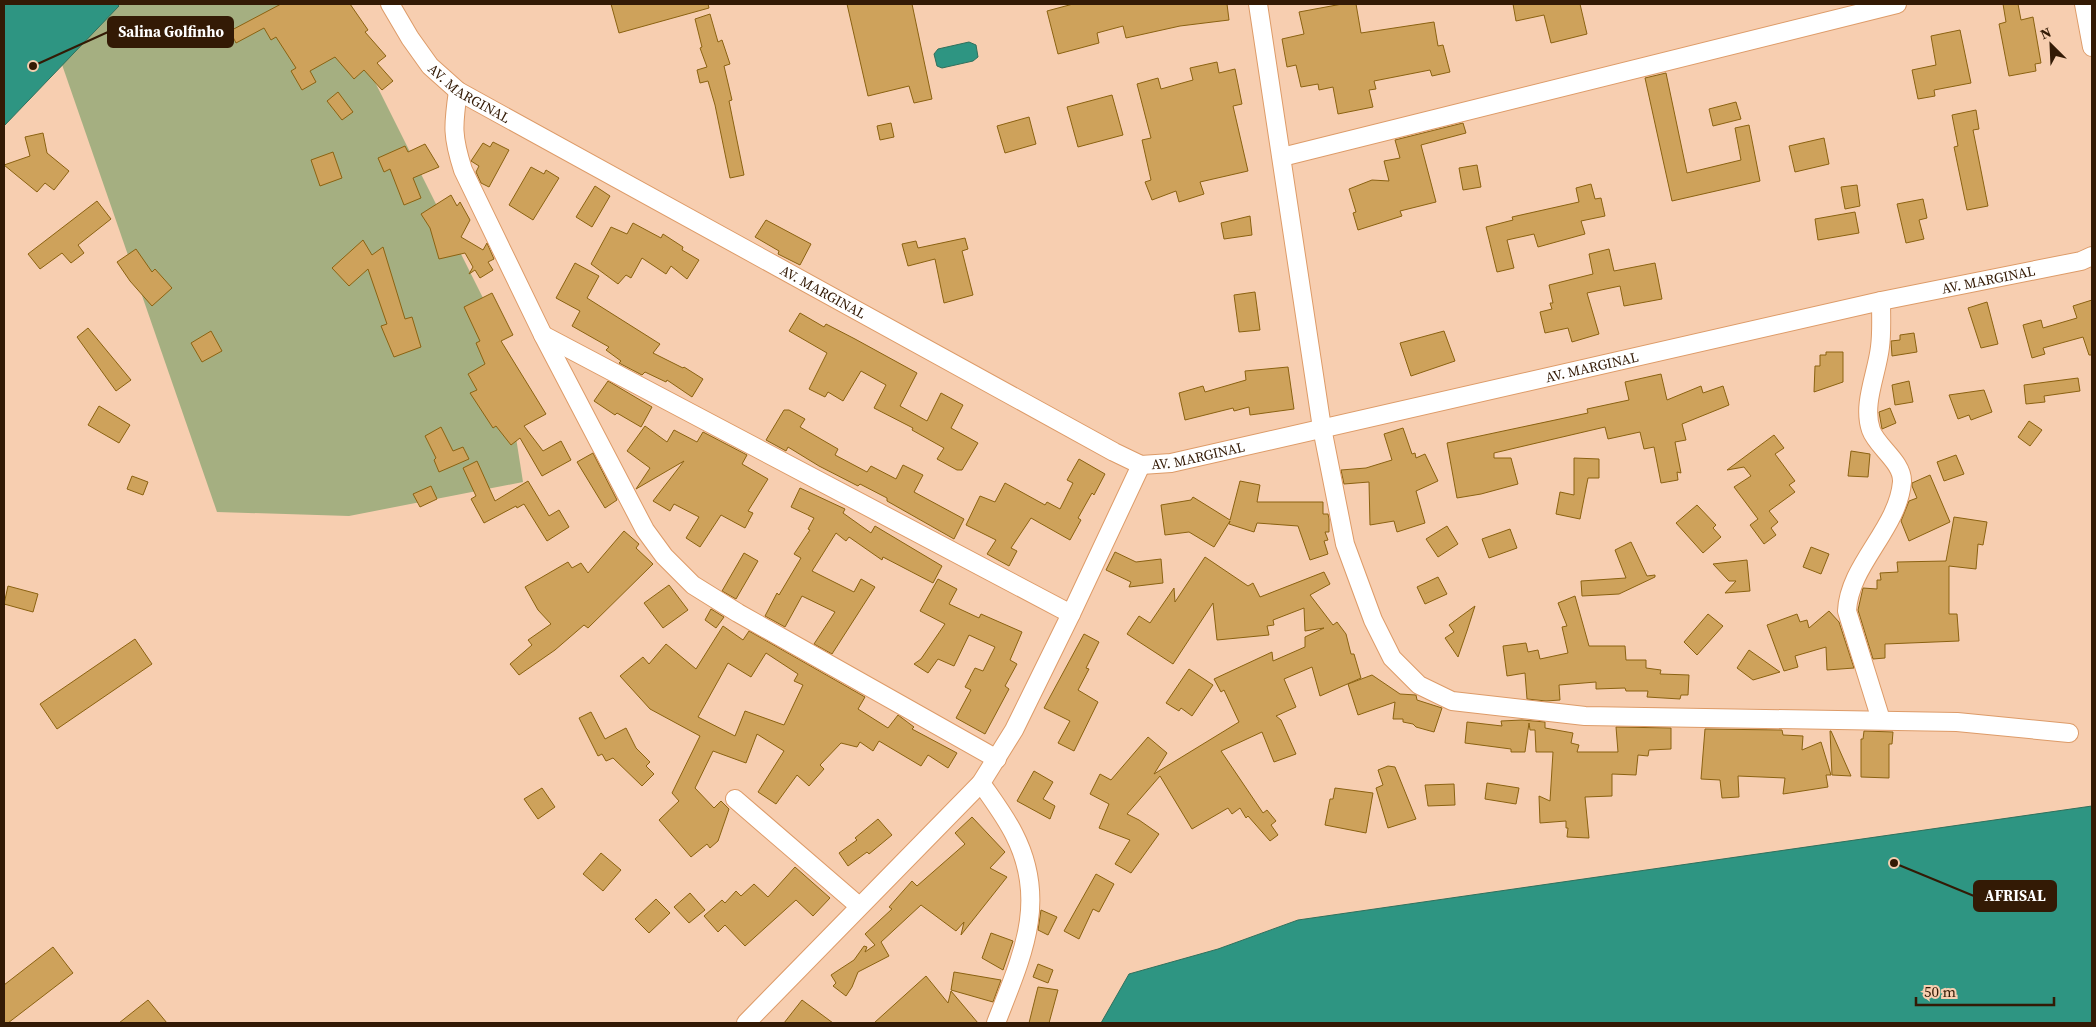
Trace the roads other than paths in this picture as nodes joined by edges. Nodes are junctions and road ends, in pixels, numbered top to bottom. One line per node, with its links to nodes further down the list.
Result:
1 (390, 4): 6 (street, AV. MARGINAL)
2 (1258, 4): 7 (street)
3 (1897, 4): 7 (street)
4 (2084, 4): 5 (street)
5 (2092, 47)
6 (458, 91): 10 (street); 12 (street, AV. MARGINAL)
7 (1282, 157): 11 (street)
8 (2092, 256): 9 (street, AV. MARGINAL)
9 (1882, 302): 11 (street, AV. MARGINAL); 14 (street)
10 (544, 335): 13 (street); 16 (street)
11 (1322, 428): 12 (street, AV. MARGINAL); 14 (street)
12 (1141, 464): 13 (street)
13 (1071, 614): 16 (street)
14 (1881, 720): 15 (street)
15 (2069, 733)
16 (997, 759): 17 (street)
17 (981, 783): 19 (street); 21 (street)
18 (736, 799): 19 (street)
19 (859, 906): 20 (street)
20 (746, 1023)
21 (996, 1023)

